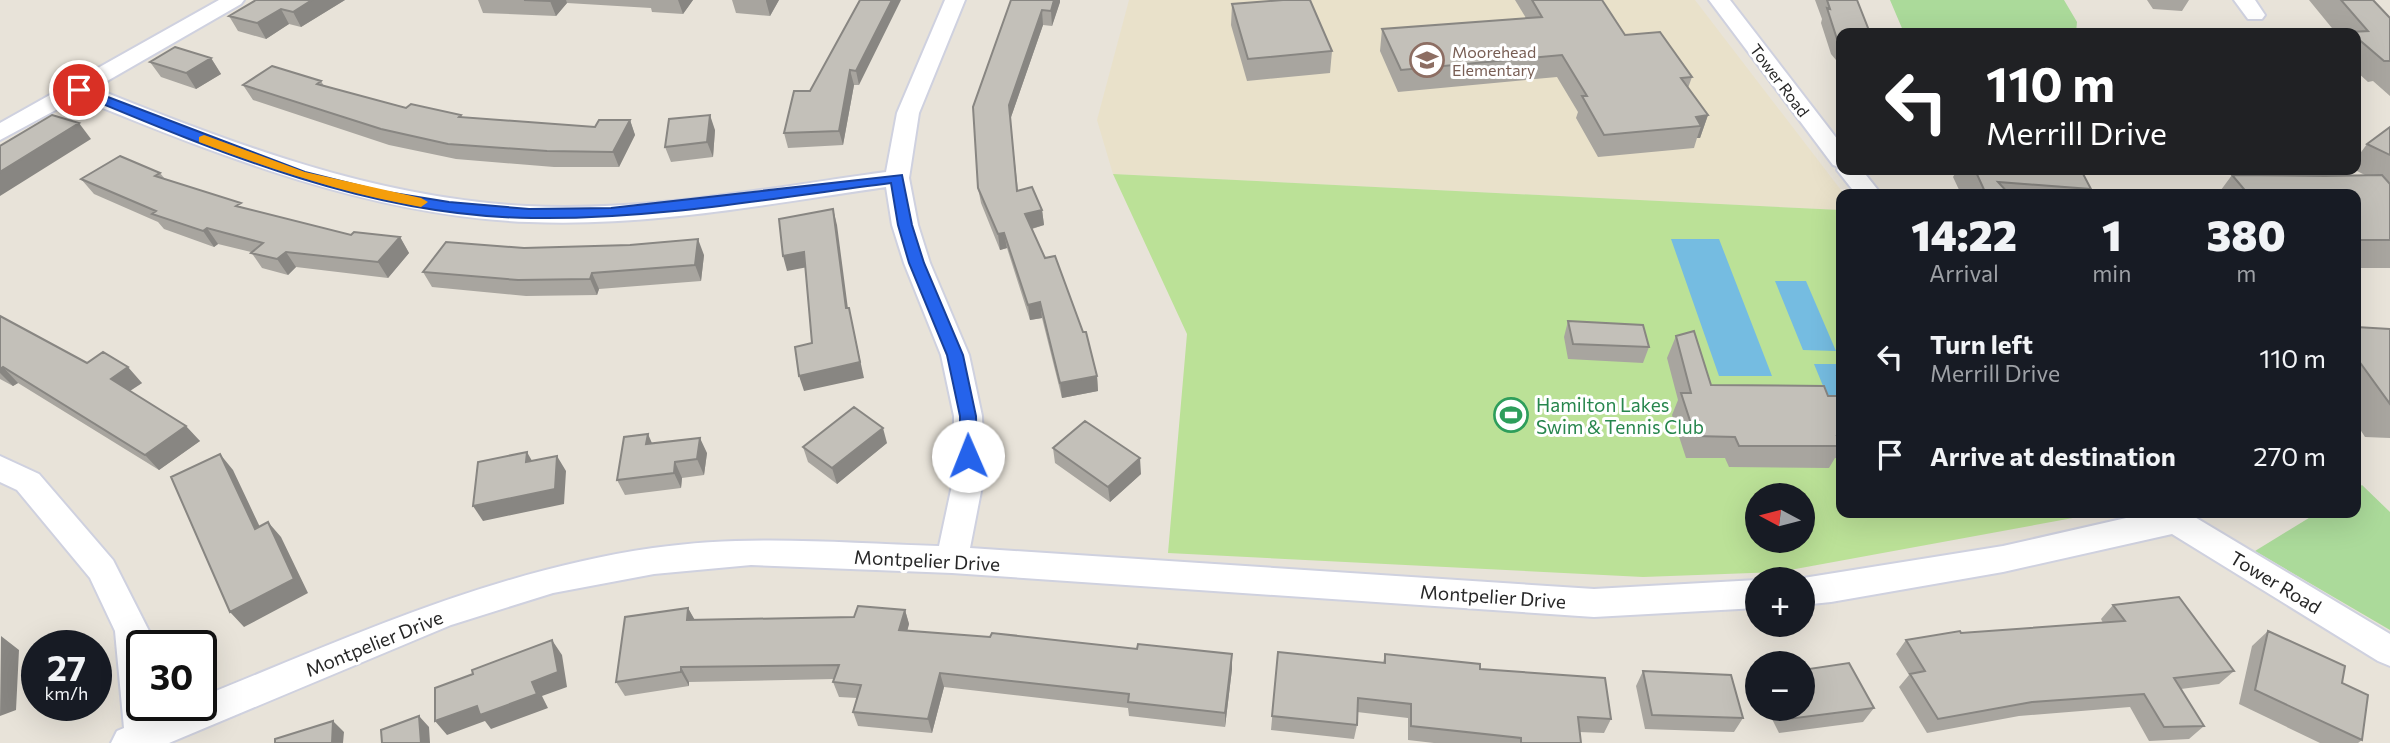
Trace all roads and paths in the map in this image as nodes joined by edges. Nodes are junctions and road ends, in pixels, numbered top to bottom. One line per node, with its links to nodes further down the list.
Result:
1 (234, 0): 4 (street)
2 (955, 0): 8 (street)
3 (1719, 0): 6 (street, Tower Road)
4 (79, 90): 5 (street); 8 (street)
5 (0, 133)
6 (1836, 153)
7 (1853, 175): 9 (street)
8 (897, 178): 13 (street)
9 (1864, 189)
10 (0, 468): 17 (street)
11 (2164, 518): 14 (street)
12 (2170, 518): 16 (street, Tower Road)
13 (952, 561): 15 (street, Montpelier Drive); 17 (street, Montpelier Drive)
14 (1815, 590)
15 (1745, 595)
16 (2390, 651)
17 (139, 741)

